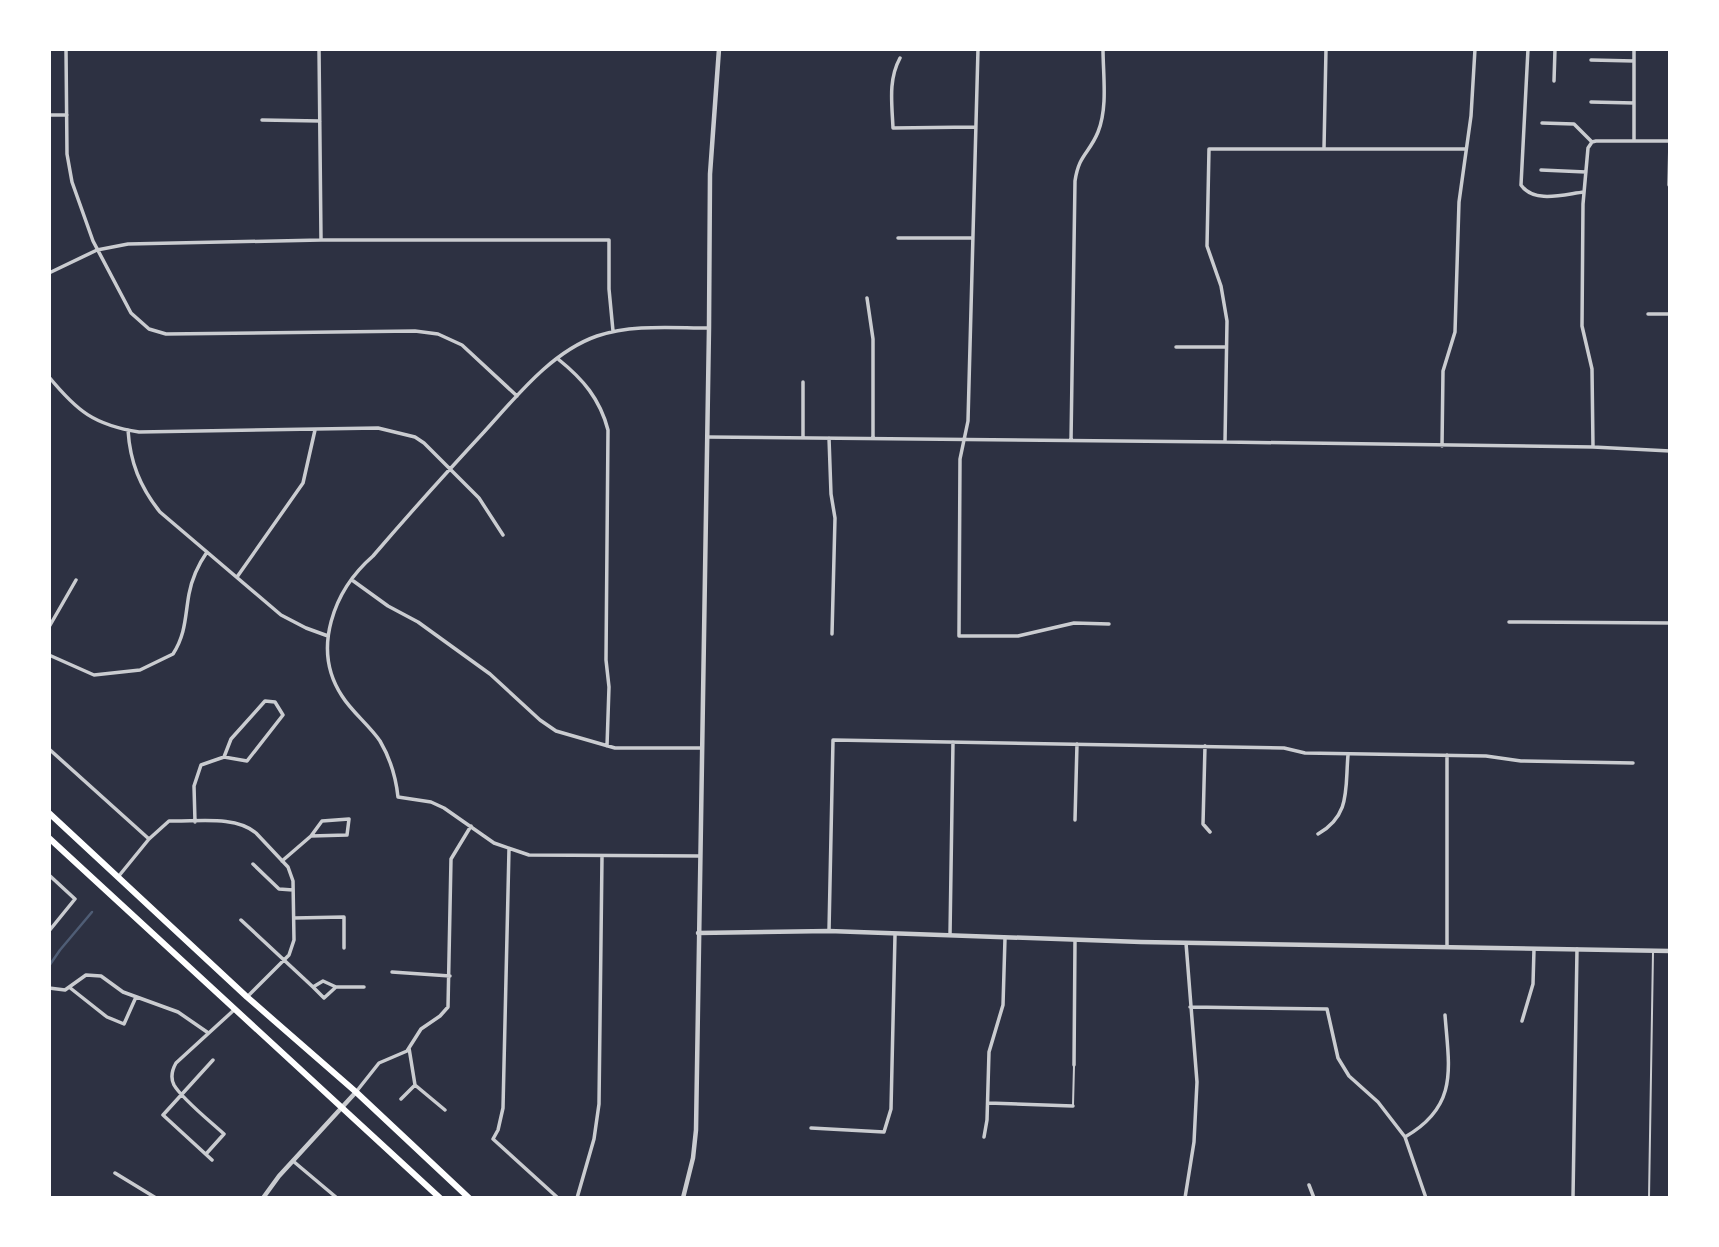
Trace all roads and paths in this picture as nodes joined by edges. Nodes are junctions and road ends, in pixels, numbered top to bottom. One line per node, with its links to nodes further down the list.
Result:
1 (66, 49): 18 (street)
2 (319, 49): 20 (street)
3 (719, 49): 40 (street)
4 (978, 49): 22 (street)
5 (1103, 49): 55 (street)
6 (1326, 49): 26 (street)
7 (1475, 49): 27 (street)
8 (1528, 49): 31 (street)
9 (1555, 49): 14 (street)
10 (1634, 49): 13 (street)
11 (900, 58): 22 (street)
12 (1591, 60): 13 (street)
13 (1634, 61): 16 (street)
14 (1554, 81)
15 (1591, 102): 16 (street)
16 (1634, 103): 23 (street)
17 (49, 115): 18 (street)
18 (67, 115): 35 (street)
19 (262, 120): 20 (street)
20 (320, 121): 34 (street)
21 (1542, 123): 25 (street)
22 (975, 127): 33 (street)
23 (1634, 140): 24 (street); 25 (street)
24 (1670, 141): 30 (street)
25 (1592, 142): 29 (street)
26 (1324, 148): 27 (street); 43 (street)
27 (1465, 149): 57 (street)
28 (1541, 170): 29 (street)
29 (1586, 172): 31 (street)
30 (1669, 185)
31 (1584, 192): 58 (street)
32 (898, 238): 33 (street)
33 (973, 238): 54 (street)
34 (321, 240): 35 (street); 41 (street)
35 (97, 250): 36 (street); 47 (street)
36 (49, 274)
37 (867, 298): 53 (street)
38 (1648, 314): 39 (street)
39 (1670, 314)
40 (709, 328): 41 (street); 50 (street)
41 (613, 331): 44 (street)
42 (1176, 346): 43 (street)
43 (1225, 347): 56 (street)
44 (558, 359): 47 (street); 75 (street)
45 (49, 377): 48 (street)
46 (803, 382): 51 (street)
47 (517, 396): 60 (street)
48 (128, 430): 49 (street); 62 (street)
49 (315, 430): 60 (street); 63 (street)
50 (707, 437): 51 (street); 77 (street)
51 (803, 438): 52 (street)
52 (829, 438): 53 (street); 70 (street)
53 (873, 438): 54 (street)
54 (964, 439): 55 (street); 68 (street)
55 (1071, 441): 56 (street)
56 (1225, 442): 57 (street)
57 (1442, 446): 58 (street)
58 (1593, 447): 59 (street)
59 (1670, 451)
60 (451, 468): 61 (street); 65 (street)
61 (503, 535)
62 (207, 552): 63 (street); 72 (street)
63 (237, 577): 71 (street)
64 (76, 580): 69 (street)
65 (352, 580): 71 (street); 75 (street)
66 (1509, 622): 67 (street)
67 (1670, 623)
68 (1109, 624)
69 (49, 627)
70 (832, 634)
71 (328, 636): 86 (street)
72 (49, 655)
73 (953, 742): 74 (street); 103 (street); 106 (street)
74 (1077, 744): 76 (street); 84 (street)
75 (607, 746): 77 (street)
76 (1205, 747): 79 (street); 87 (street)
77 (701, 748): 93 (street)
78 (49, 749): 91 (street)
79 (1348, 755): 80 (street); 88 (street)
80 (1447, 755): 82 (street); 110 (street)
81 (224, 757): 81 (street); 85 (street)
82 (1633, 763)
83 (49, 813): 98 (main road)
84 (1075, 820)
85 (195, 822): 91 (street); 95 (street)
86 (471, 826): 92 (street); 118 (street)
87 (1210, 832)
88 (1318, 834)
89 (312, 836): 89 (street); 95 (street)
90 (49, 838): 127 (main road)
91 (149, 839): 98 (street)
92 (509, 849): 94 (street); 155 (street)
93 (700, 856): 94 (street); 104 (street)
94 (602, 857): 156 (street)
95 (282, 861): 99 (street)
96 (253, 864): 99 (street)
97 (49, 875): 102 (street)
98 (118, 877): 125 (main road)
99 (293, 890): 100 (street)
100 (294, 918): 111 (street); 116 (street)
101 (240, 920): 116 (street)
102 (49, 931)
103 (829, 931): 104 (street); 105 (street)
104 (698, 933): 157 (street)
105 (895, 935): 106 (street); 142 (street)
106 (950, 935): 107 (street)
107 (1005, 936): 108 (street); 138 (street)
108 (1075, 938): 109 (street); 133 (street)
109 (1186, 943): 110 (street); 126 (street)
110 (1447, 947): 112 (street)
111 (344, 948)
112 (1534, 949): 113 (street); 129 (street)
113 (1577, 949): 114 (street); 161 (street)
114 (1653, 951): 115 (street); 162 (lane)
115 (1670, 951)
116 (284, 960): 120 (street); 125 (street)
117 (392, 972): 118 (street)
118 (450, 976): 131 (street)
119 (69, 987): 123 (street); 124 (street); 124 (street)
120 (313, 987): 121 (street); 121 (street)
121 (336, 987): 122 (street)
122 (364, 987)
123 (49, 988)
124 (136, 997): 130 (street)
125 (247, 997): 135 (main road)
126 (1190, 1007): 144 (street); 158 (street)
127 (236, 1008): 130 (street); 140 (main road)
128 (1445, 1016): 144 (street)
129 (1522, 1021)
130 (207, 1032): 136 (street)
131 (409, 1048): 134 (street); 135 (street)
132 (213, 1060): 136 (street)
133 (1074, 1065): 139 (lane)
134 (415, 1085): 137 (street); 141 (street)
135 (356, 1092): 140 (street); 154 (main road)
136 (182, 1094): 145 (street); 145 (street)
137 (401, 1100)
138 (987, 1103): 139 (street); 143 (street)
139 (1073, 1106)
140 (342, 1107): 147 (street); 153 (main road)
141 (445, 1110)
142 (811, 1128)
143 (984, 1137)
144 (1405, 1137): 160 (street)
145 (206, 1154): 146 (street)
146 (212, 1160)
147 (293, 1161): 151 (street); 152 (street)
148 (115, 1173): 150 (street)
149 (1309, 1185): 159 (street)
150 (156, 1198)
151 (263, 1198)
152 (337, 1198)
153 (440, 1198)
154 (469, 1198)
155 (558, 1198)
156 (577, 1198)
157 (682, 1198)
158 (1185, 1198)
159 (1314, 1198)
160 (1426, 1198)
161 (1573, 1198)
162 (1649, 1198)

